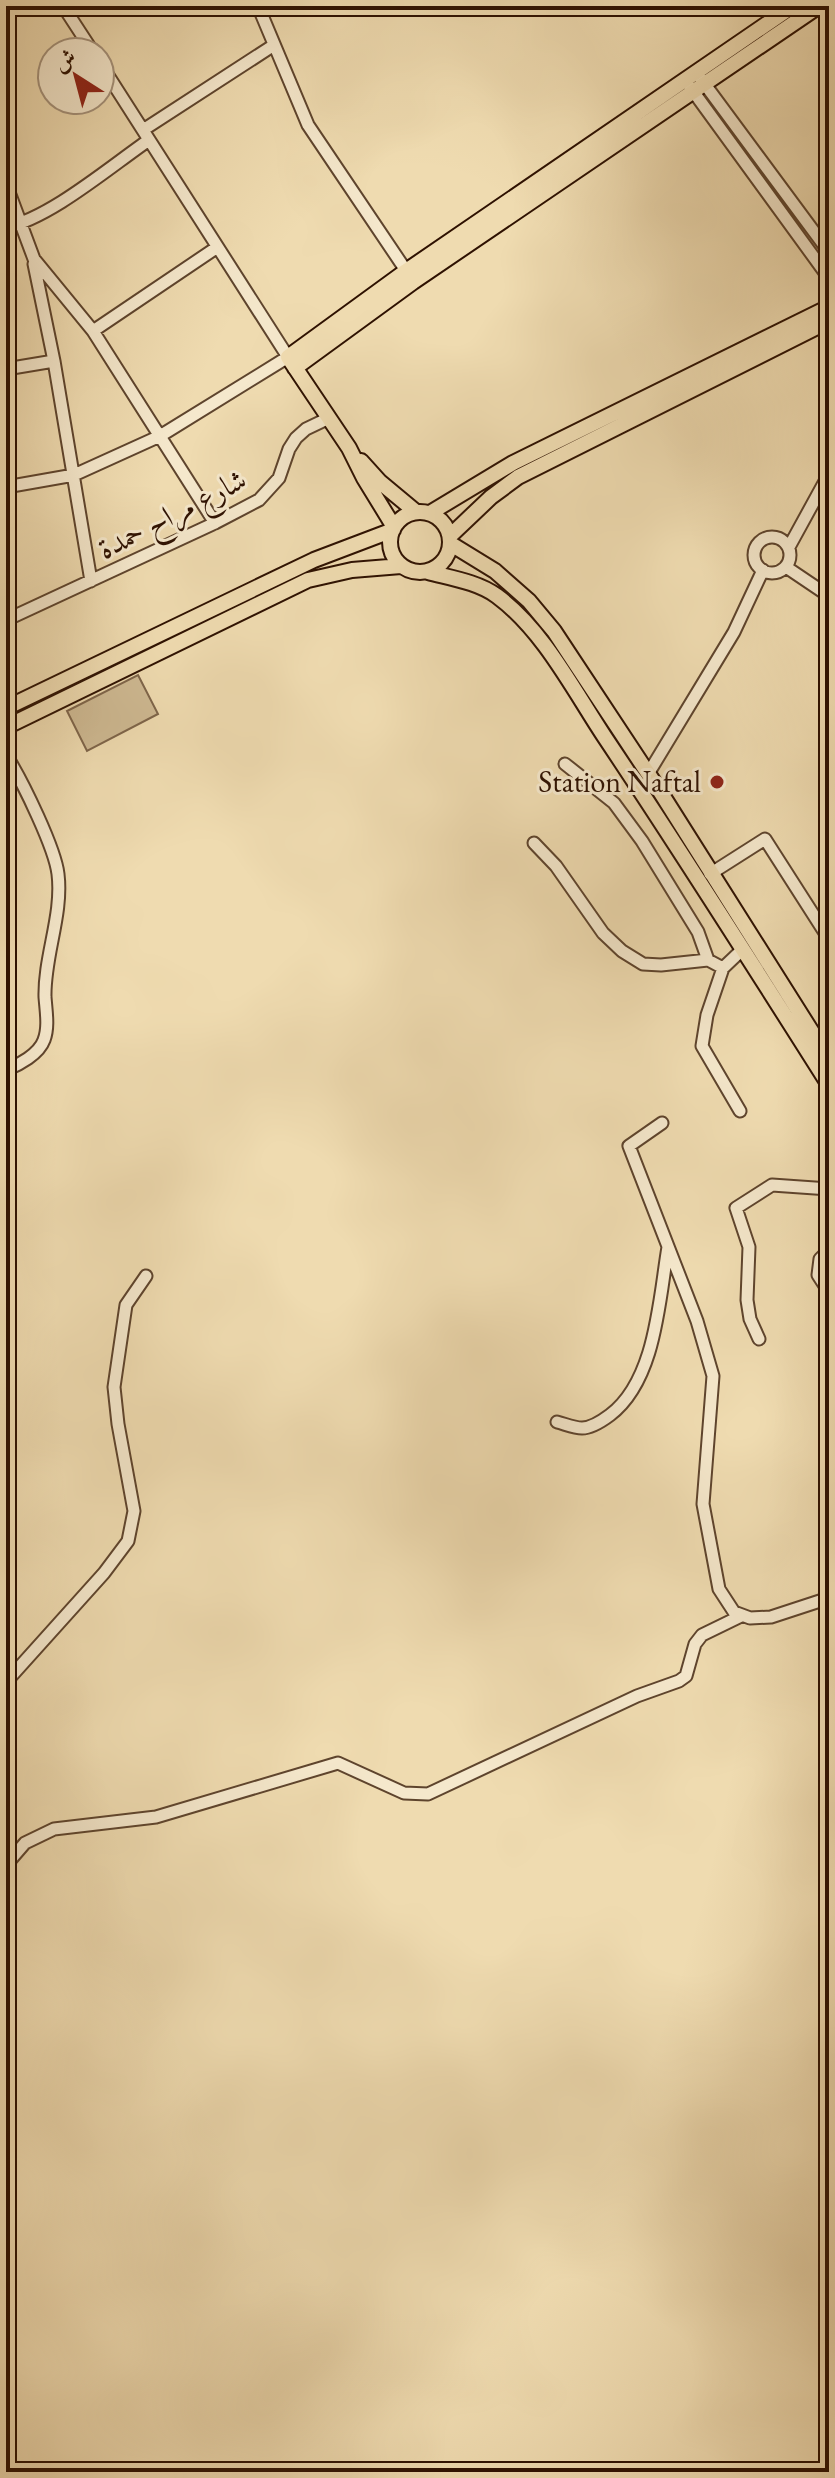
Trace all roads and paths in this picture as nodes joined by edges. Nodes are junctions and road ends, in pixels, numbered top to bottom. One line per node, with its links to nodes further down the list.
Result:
1 (63, 6): 5 (street)
2 (258, 6): 6 (street)
3 (793, 6): 7 (main road)
4 (819, 6): 7 (main road)
5 (83, 36)
6 (274, 45): 9 (street); 18 (street)
7 (695, 82): 10 (street); 11 (street); 18 (main road)
8 (116, 88): 9 (street)
9 (146, 135): 13 (street); 15 (street)
10 (766, 164): 11 (street); 16 (street)
11 (753, 172): 19 (street)
12 (6, 184): 13 (street)
13 (22, 224): 14 (street); 17 (street)
14 (6, 227)
15 (216, 248): 22 (street); 24 (street)
16 (829, 252)
17 (34, 259): 22 (street); 23 (street)
18 (410, 276): 24 (main road)
19 (829, 278)
20 (829, 307): 32 (main road)
21 (829, 321): 35 (main road)
22 (93, 331): 27 (street)
23 (54, 361): 25 (street); 30 (street)
24 (292, 363): 26 (main road); 27 (street)
25 (6, 369)
26 (329, 418): 28 (main road); 33 (street, شارع مراح حمدة)
27 (160, 436): 30 (street); 33 (street)
28 (349, 448): 32 (main road); 34 (main road)
29 (829, 474): 36 (street)
30 (74, 475): 31 (street); 41 (street)
31 (6, 487)
32 (423, 513): 34 (main road); 35 (main road)
33 (215, 523): 41 (street, شارع مراح حمدة)
34 (393, 528): 37 (main road); 44 (main road)
35 (450, 540): 40 (main road); 48 (main road)
36 (789, 547): 38 (street); 39 (street)
37 (401, 566): 40 (main road); 45 (main road)
38 (786, 567): 39 (street); 42 (street)
39 (763, 570): 48 (street)
40 (428, 572): 52 (main road)
41 (91, 581): 43 (street, شارع مراح حمدة)
42 (829, 596)
43 (6, 620)
44 (6, 708)
45 (6, 727)
46 (7, 759): 56 (street)
47 (565, 764): 53 (street)
48 (648, 774): 50 (main road)
49 (534, 843): 53 (street)
50 (710, 874): 51 (street); 55 (main road)
51 (829, 939)
52 (743, 949): 54 (street); 57 (main road)
53 (708, 960): 54 (street)
54 (723, 968): 58 (street)
55 (829, 1059)
56 (6, 1070)
57 (829, 1085)
58 (740, 1111)
59 (662, 1123): 61 (street)
60 (829, 1189): 65 (street)
61 (669, 1244): 66 (street); 68 (street)
62 (829, 1250): 64 (street)
63 (146, 1276): 69 (street)
64 (829, 1292)
65 (759, 1339)
66 (557, 1422)
67 (828, 1596): 68 (street)
68 (741, 1616): 70 (street)
69 (6, 1682)
70 (6, 1865)
71 (6, 1950): 72 (street)
72 (6, 1974)

